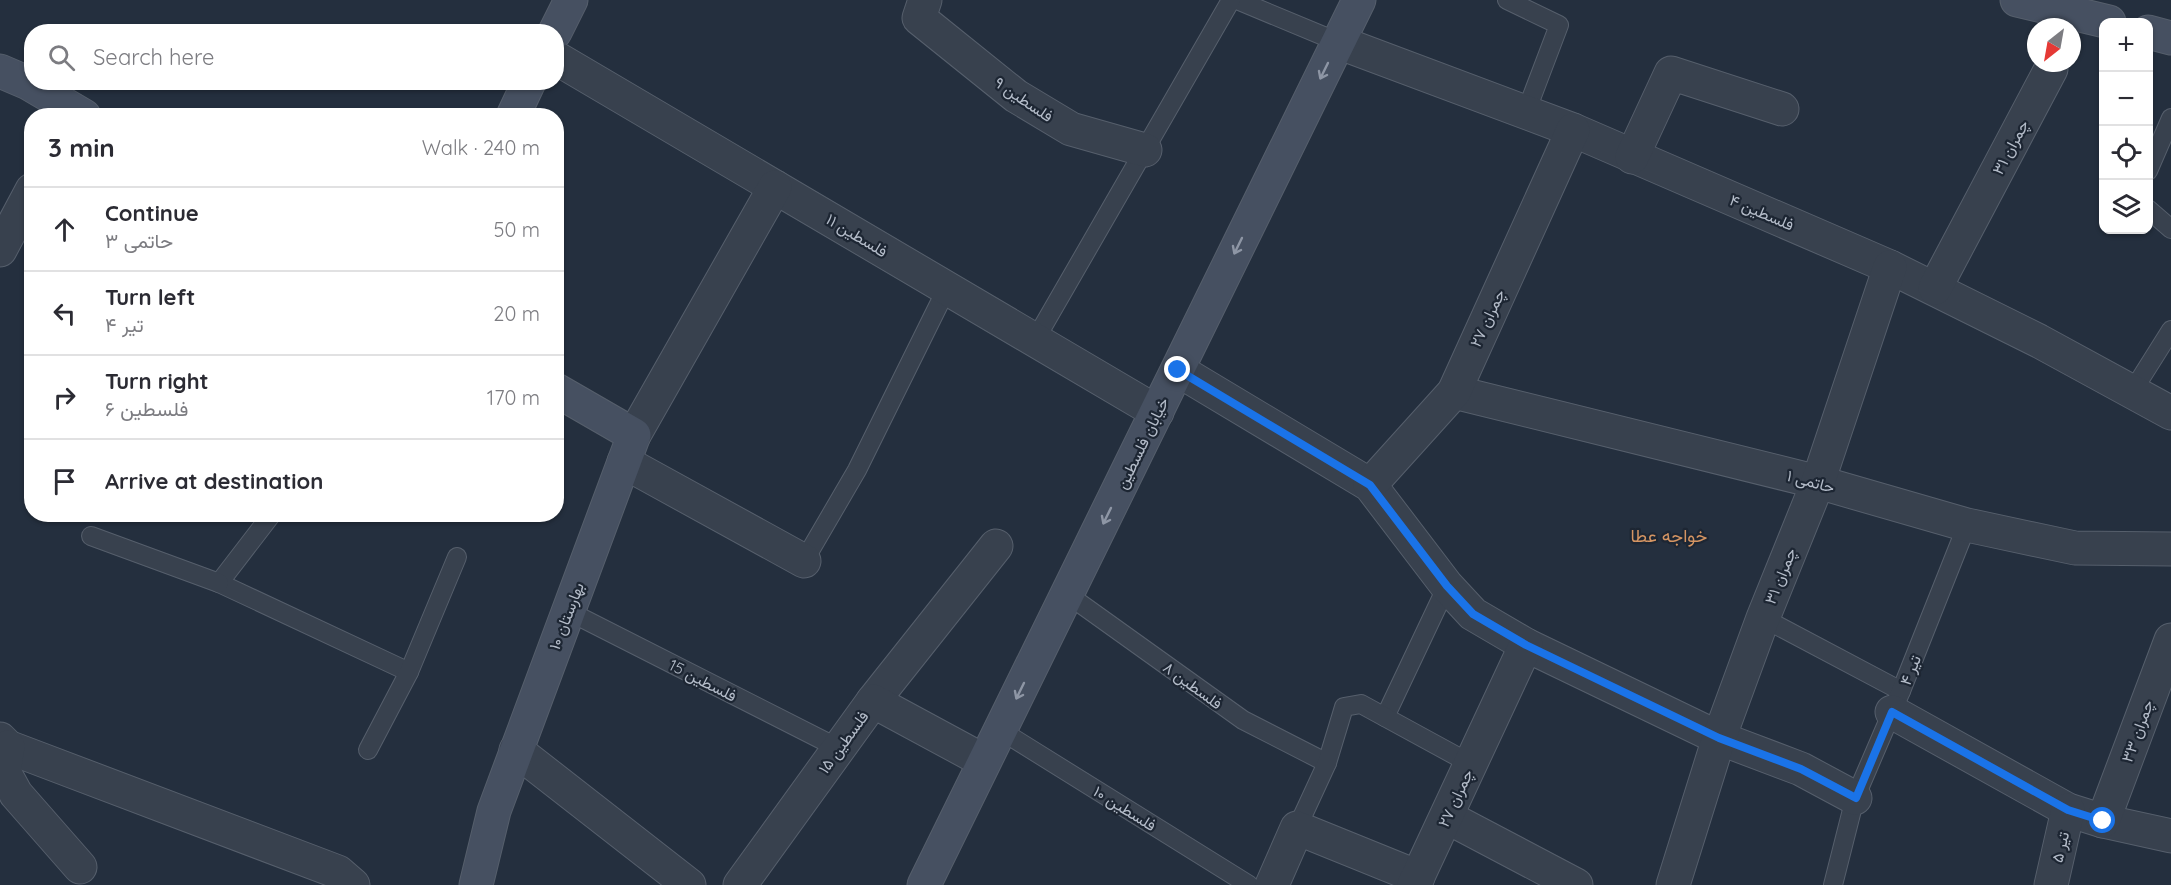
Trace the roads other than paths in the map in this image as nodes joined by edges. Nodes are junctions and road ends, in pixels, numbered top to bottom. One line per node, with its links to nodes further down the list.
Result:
1 (571, 0): 9 (street)
2 (1232, 0): 25 (lane)
3 (1237, 0): 12 (lane)
4 (1359, 0): 12 (street, خیابان فلسطین)
5 (1507, 0): 22 (lane)
6 (2017, 0): 8 (street)
7 (922, 9): 25 (street, فلسطین ۹)
8 (2099, 20)
9 (559, 24)
10 (2153, 33): 11 (street)
11 (2171, 38)
12 (1338, 42): 22 (street, فلسطین ۴); 38 (street, خیابان فلسطین, one-way to 38)
13 (564, 63): 28 (street, فلسطین ۱۱)
14 (0, 71): 16 (street)
15 (2049, 72): 35 (street, چمران ۳۱)
16 (24, 81)
17 (39, 90): 19 (street)
18 (525, 90): 20 (street)
19 (68, 108)
20 (517, 108)
21 (1782, 109): 26 (street)
22 (1526, 112): 24 (street, فلسطین ۴)
23 (2171, 118): 27 (lane)
24 (1573, 130): 26 (street, فلسطین ۴); 39 (street, چمران ۲۷)
25 (1145, 150): 37 (lane)
26 (1632, 157): 33 (street, فلسطین ۴)
27 (2153, 159)
28 (775, 187): 34 (street, فلسطین ۱۱); 44 (street)
29 (24, 205): 32 (street)
30 (2153, 213): 31 (lane)
31 (2171, 229)
32 (0, 250)
33 (1890, 267): 35 (street, فلسطین ۴); 45 (street, چمران ۳۱)
34 (947, 288): 37 (street, فلسطین ۱۱); 53 (lane)
35 (1935, 288): 40 (street, فلسطین ۴)
36 (2171, 330): 40 (lane)
37 (1035, 340): 42 (street, فلسطین ۱۱)
38 (1178, 370): 42 (street, خیابان فلسطین); 46 (street)
39 (1454, 392): 45 (street, حاتمی ۱); 46 (street, چمران ۲۷)
40 (2132, 392): 43 (street, فلسطین ۴)
41 (564, 396): 44 (street)
42 (1157, 412): 56 (street, خیابان فلسطین, one-way to 56)
43 (2171, 413)
44 (629, 449): 53 (street); 57 (street, بهارستان ۱۰)
45 (1818, 482): 48 (street, حاتمی ۱); 58 (street, چمران ۳۱)
46 (1370, 485): 55 (street)
47 (266, 522): 54 (lane)
48 (1967, 525): 51 (street, حاتمی ۱); 63 (lane, تیر ۴)
49 (91, 536): 54 (lane)
50 (996, 546): 62 (street)
51 (2171, 549)
52 (457, 557): 61 (lane)
53 (804, 561)
54 (219, 583): 61 (lane)
55 (1447, 586): 60 (street); 64 (lane)
56 (1067, 594): 65 (street, خیابان فلسطین, one-way to 65); 72 (lane, فلسطین ۸)
57 (568, 612): 68 (lane, فلسطین 15); 70 (street, بهارستان ۱۰)
58 (1763, 618): 63 (lane); 66 (street, چمران ۳۱)
59 (2171, 640): 77 (street, چمران ۳۳)
60 (1526, 645): 66 (street); 73 (street, چمران ۲۷)
61 (409, 672): 69 (lane)
62 (873, 701): 68 (street, فلسطین ۱۵); 71 (street, فلسطین ۱۵)
63 (1897, 702): 74 (lane, تیر ۴); 75 (street)
64 (1385, 717): 72 (lane); 73 (lane)
65 (1000, 730): 71 (street, خیابان فلسطین); 87 (lane, فلسطین ۱۰)
66 (1719, 738): 74 (street); 90 (street, چمران ۳۱)
67 (4, 743): 80 (street); 83 (street)
68 (838, 748): 86 (street, فلسطین ۱۵)
69 (368, 750)
70 (516, 750): 84 (street, بهارستان ۱۰); 85 (street)
71 (984, 761): 82 (street, خیابان فلسطین)
72 (1327, 763): 78 (lane)
73 (1471, 764): 76 (street, چمران ۲۷)
74 (1856, 798): 91 (lane, تیر ۴)
75 (2068, 810): 77 (street); 92 (street, تیر ۵)
76 (1447, 817): 81 (street, چمران ۲۷); 89 (street)
77 (2103, 821): 79 (street)
78 (1297, 828): 81 (street); 88 (street)
79 (2171, 836)
80 (80, 867)
81 (1416, 881)
82 (929, 883)
83 (353, 885)
84 (476, 885)
85 (689, 885)
86 (740, 885)
87 (1249, 885)
88 (1272, 885)
89 (1574, 885)
90 (1673, 885)
91 (1833, 885)
92 (2051, 885)

